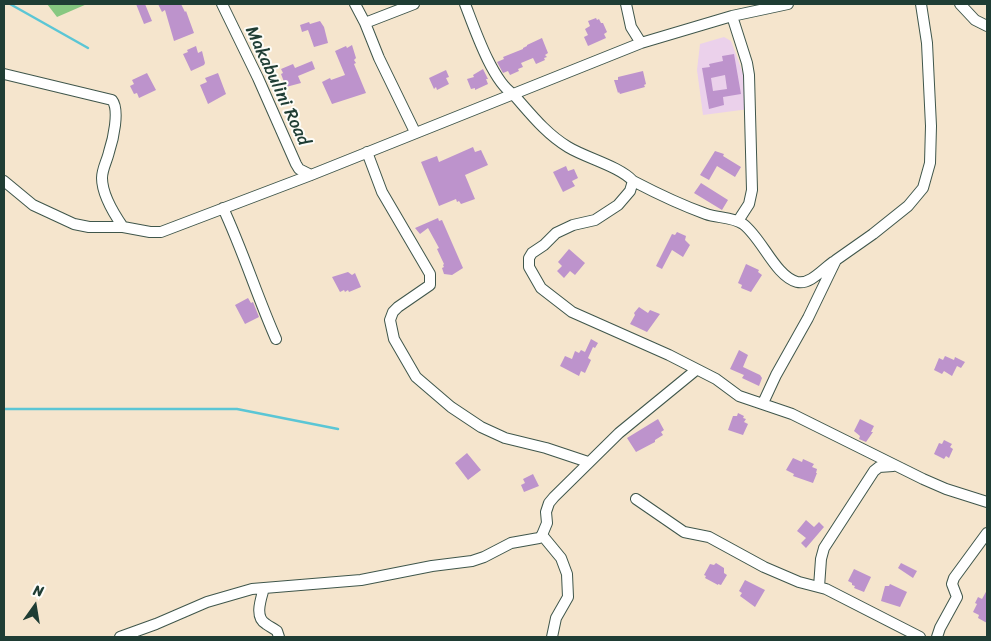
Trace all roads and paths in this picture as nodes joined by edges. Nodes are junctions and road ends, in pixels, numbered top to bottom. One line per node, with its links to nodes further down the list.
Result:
1 (222, 4): 17 (street, Makabulini Road)
2 (355, 4): 10 (street)
3 (414, 4): 10 (street)
4 (465, 4): 14 (street)
5 (626, 4): 12 (street)
6 (788, 4): 9 (street)
7 (921, 4): 23 (street)
8 (960, 4): 11 (street)
9 (739, 11): 12 (street); 21 (street)
10 (365, 23): 15 (street)
11 (987, 26)
12 (641, 43): 14 (street)
13 (4, 74): 22 (street)
14 (512, 94): 15 (street); 18 (street)
15 (415, 132): 16 (street)
16 (367, 152): 17 (street); 27 (street)
17 (311, 175): 20 (street)
18 (633, 180): 21 (street); 25 (street)
19 (4, 181): 22 (street)
20 (224, 208): 22 (street); 24 (street)
21 (738, 221): 23 (street)
22 (123, 227)
23 (836, 260): 26 (street)
24 (276, 339)
25 (696, 370): 26 (street); 27 (street)
26 (763, 403): 28 (street)
27 (588, 462): 32 (street)
28 (894, 466): 30 (street); 33 (street)
29 (636, 499): 33 (street)
30 (987, 502)
31 (987, 533): 39 (street)
32 (542, 535): 34 (street); 37 (street)
33 (819, 587): 38 (street)
34 (264, 588): 35 (street); 36 (street)
35 (120, 637)
36 (279, 637)
37 (552, 637)
38 (920, 637)
39 (937, 637)

